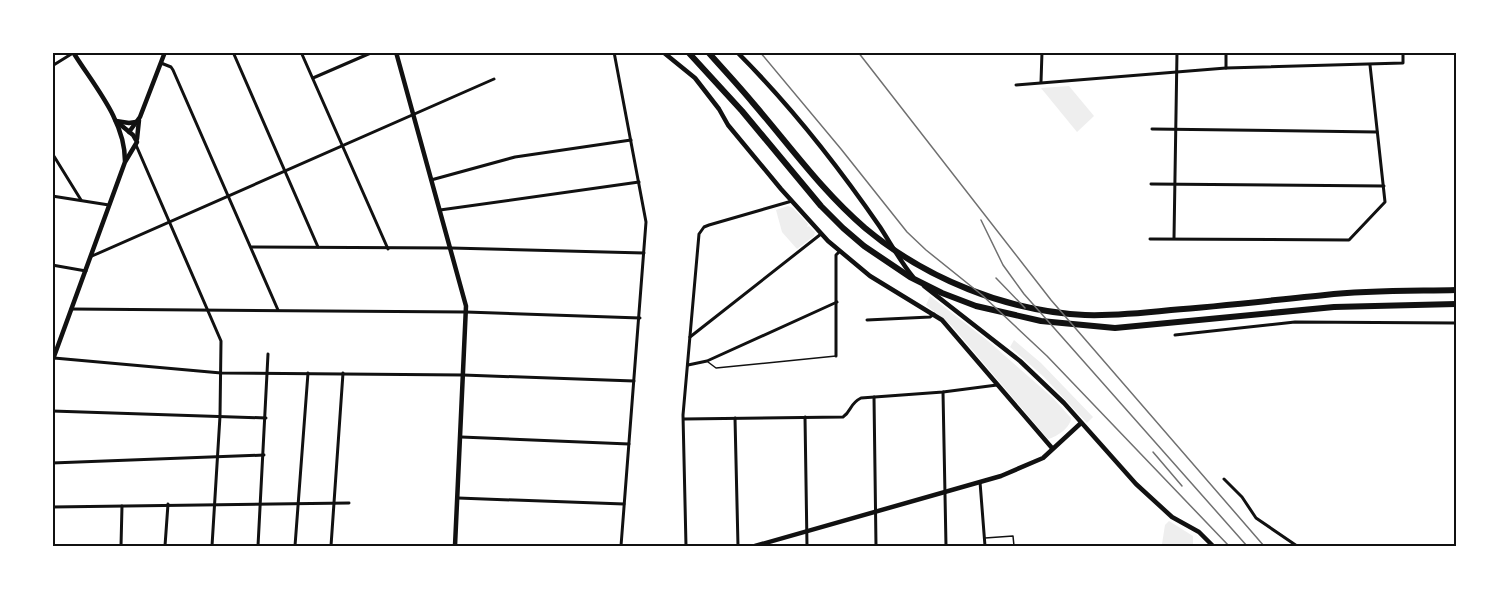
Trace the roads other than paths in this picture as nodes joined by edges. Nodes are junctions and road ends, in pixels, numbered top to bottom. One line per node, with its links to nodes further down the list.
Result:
1 (165, 52): 16 (street)
2 (233, 52): 41 (street)
3 (301, 52): 21 (street)
4 (373, 52): 21 (street)
5 (396, 52): 25 (street)
6 (614, 52): 34 (street)
7 (663, 52): 50 (street)
8 (687, 52): 68 (highway)
9 (708, 52): 66 (highway)
10 (738, 52): 100 (street)
11 (1042, 52): 23 (street)
12 (1177, 52): 20 (street)
13 (1226, 52): 19 (street)
14 (1403, 52): 17 (street)
15 (73, 53): 18 (street); 26 (street)
16 (161, 63): 27 (street); 48 (street)
17 (1370, 65): 19 (street); 31 (street)
18 (52, 66)
19 (1226, 68): 20 (street)
20 (1177, 72): 23 (street); 29 (street)
21 (313, 78): 36 (street)
22 (494, 79): 25 (street)
23 (1041, 82): 24 (street)
24 (1016, 85)
25 (413, 114): 36 (street); 42 (street)
26 (116, 120): 27 (street); 30 (street); 32 (street)
27 (138, 120): 30 (street); 33 (street)
28 (1152, 129): 29 (street)
29 (1177, 129): 31 (street); 45 (street)
30 (129, 132): 32 (street); 33 (street)
31 (1377, 132): 46 (street)
32 (123, 138): 37 (street)
33 (137, 139): 35 (street)
34 (631, 140): 42 (street); 43 (street)
35 (136, 145): 38 (street); 53 (street)
36 (343, 146): 41 (street); 60 (street)
37 (125, 149): 38 (street); 40 (street)
38 (131, 150): 40 (street)
39 (52, 153): 49 (street)
40 (125, 162): 51 (street)
41 (285, 171): 48 (street); 58 (street)
42 (431, 180): 52 (street)
43 (639, 182): 52 (street); 62 (street)
44 (1151, 184): 45 (street)
45 (1174, 185): 46 (street); 55 (street)
46 (1384, 186): 55 (street)
47 (52, 196): 49 (street)
48 (228, 197): 53 (street); 57 (street)
49 (81, 200): 51 (street)
50 (792, 201): 54 (street); 78 (street)
51 (109, 205): 63 (street)
52 (440, 210): 59 (street)
53 (169, 223): 63 (street); 70 (street)
54 (821, 234): 61 (street); 78 (street)
55 (1174, 238): 56 (street)
56 (1150, 239)
57 (252, 247): 58 (street); 71 (street)
58 (318, 247): 60 (street)
59 (451, 248): 60 (street); 62 (street); 72 (street)
60 (388, 249)
61 (839, 252): 67 (street); 73 (street)
62 (644, 253): 74 (street)
63 (91, 256): 65 (street)
64 (52, 265): 65 (street)
65 (86, 271): 69 (street)
66 (1456, 290)
67 (837, 302): 81 (street); 83 (street)
68 (1456, 304)
69 (72, 309): 70 (street); 79 (street)
70 (207, 310): 71 (street); 85 (street)
71 (278, 310): 72 (street)
72 (466, 312): 74 (street); 89 (street)
73 (933, 314): 75 (street); 91 (street)
74 (640, 318): 90 (street)
75 (867, 320)
76 (1456, 323): 77 (street)
77 (1175, 335)
78 (690, 337): 84 (street)
79 (56, 345): 82 (street)
80 (268, 354): 86 (street)
81 (836, 356): 83 (lane)
82 (53, 360): 85 (street)
83 (707, 361): 84 (street)
84 (688, 365): 99 (street)
85 (221, 373): 86 (street); 95 (street)
86 (267, 373): 87 (street); 97 (street)
87 (308, 373): 88 (street); 111 (street)
88 (343, 373): 89 (street); 112 (street)
89 (463, 375): 90 (street); 101 (street)
90 (634, 381): 102 (street)
91 (996, 385): 92 (street); 103 (street)
92 (943, 392): 93 (street); 109 (street)
93 (874, 397): 96 (street); 120 (street)
94 (52, 411): 95 (street)
95 (220, 416): 97 (street); 105 (street)
96 (805, 417): 98 (street); 121 (street)
97 (266, 418): 104 (street)
98 (735, 418): 99 (street); 132 (street)
99 (684, 419): 131 (street)
100 (1081, 423): 103 (street); 139 (street)
101 (461, 437): 102 (street); 110 (street)
102 (629, 444): 117 (street)
103 (1052, 448): 108 (street)
104 (264, 455): 105 (street); 114 (street)
105 (216, 456): 106 (street); 116 (street)
106 (52, 463)
107 (1224, 479): 140 (street)
108 (980, 483): 109 (street); 122 (street)
109 (946, 493): 120 (street); 136 (street)
110 (458, 498): 117 (street); 129 (street)
111 (298, 502): 112 (street); 114 (street); 127 (street)
112 (334, 502): 113 (street); 128 (street)
113 (349, 502)
114 (261, 503): 116 (street); 126 (street)
115 (168, 504): 116 (street); 118 (street); 124 (street)
116 (215, 504): 125 (street)
117 (624, 504): 130 (street)
118 (122, 506): 119 (street); 123 (street)
119 (52, 507)
120 (876, 512): 121 (street); 135 (street)
121 (807, 531): 133 (street); 134 (street)
122 (985, 538): 137 (street); 138 (lane)
123 (120, 546)
124 (165, 546)
125 (212, 546)
126 (258, 546)
127 (296, 546)
128 (331, 546)
129 (455, 546)
130 (621, 546)
131 (686, 546)
132 (738, 546)
133 (755, 546)
134 (807, 546)
135 (876, 546)
136 (946, 546)
137 (986, 546)
138 (1014, 546)
139 (1213, 546)
140 (1297, 546)

